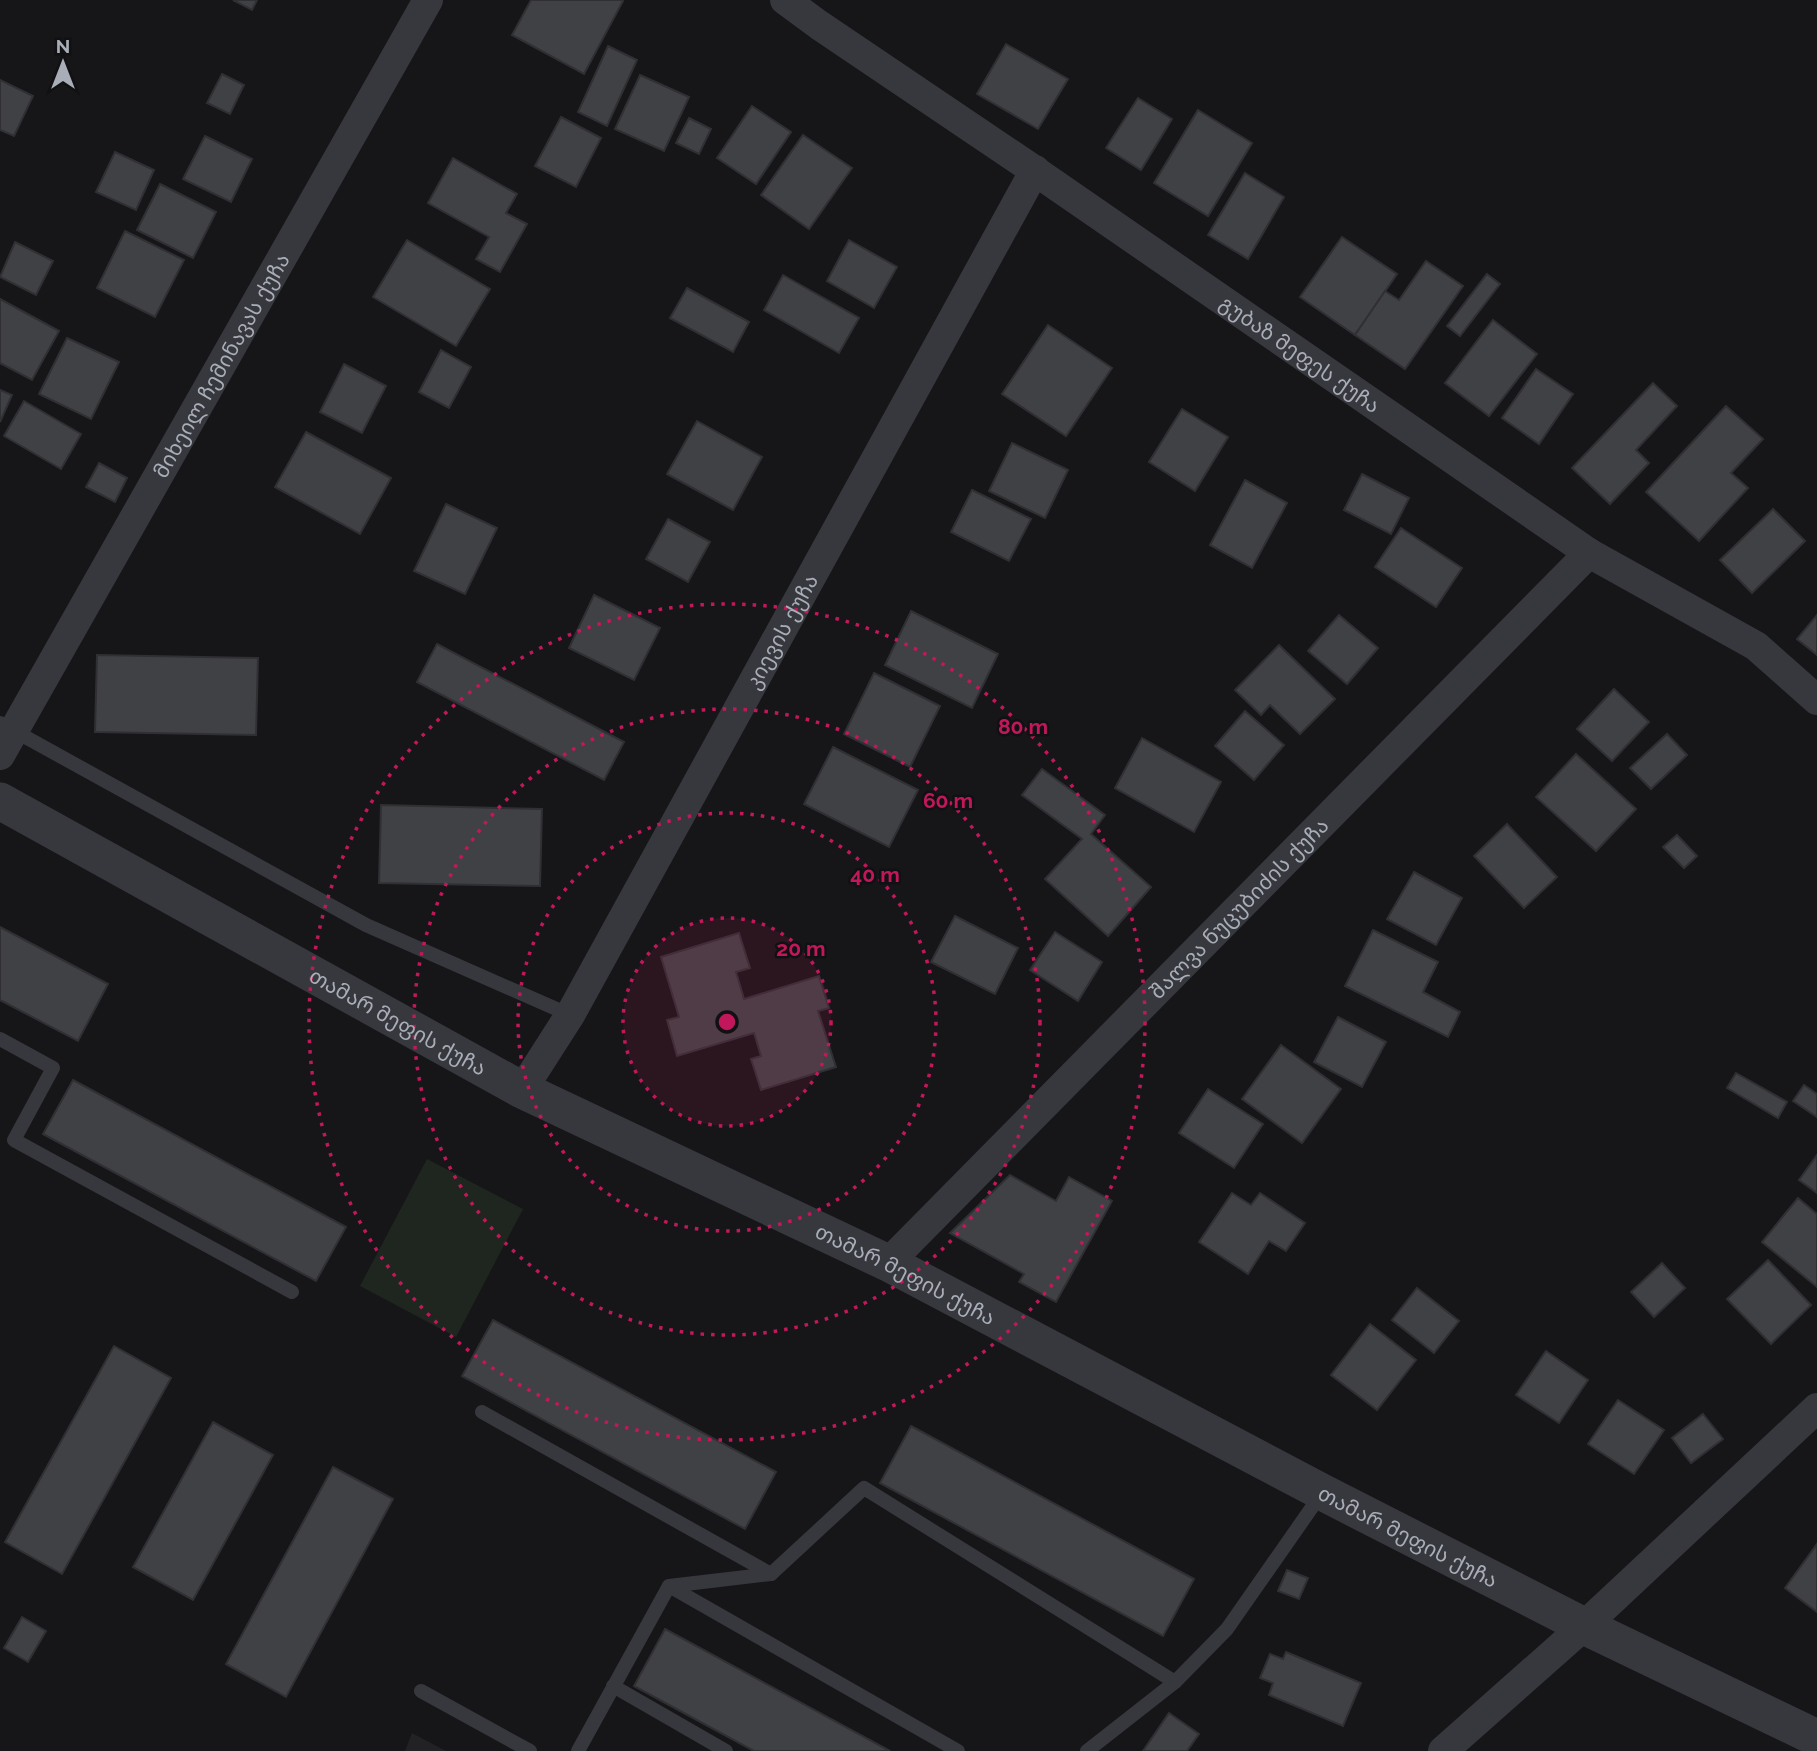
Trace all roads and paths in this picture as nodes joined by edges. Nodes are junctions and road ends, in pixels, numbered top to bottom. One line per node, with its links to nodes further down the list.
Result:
1 (428, 0): 6 (street, მიხეილ ჩემინავას ქუჩა)
2 (785, 0): 3 (street, გუბაზ მეფეს ქუჩა)
3 (1035, 170): 4 (street, გუბაზ მეფეს ქუჩა); 8 (street, კიევის ქუჩა)
4 (1589, 553): 5 (street, გუბაზ მეფეს ქუჩა); 11 (street, შალვა ნუცუბიძის ქუჩა)
5 (1817, 699)
6 (5, 736): 8 (lane)
7 (0, 801): 10 (street, თამარ მეფის ქუჩა)
8 (570, 1015): 10 (street, კიევის ქუჩა)
9 (0, 1039): 12 (lane)
10 (522, 1090): 11 (street, თამარ მეფის ქუჩა)
11 (888, 1263): 15 (street, თამარ მეფის ქუჩა)
12 (292, 1292)
13 (1817, 1408): 18 (street)
14 (482, 1412): 16 (lane)
15 (1322, 1492): 18 (street, თამარ მეფის ქუჩა); 19 (lane)
16 (771, 1574): 17 (lane); 19 (lane)
17 (669, 1586): 20 (lane); 26 (lane)
18 (1584, 1626): 22 (street, თამარ მეფის ქუჩა); 28 (street)
19 (1175, 1682): 27 (lane)
20 (613, 1686): 24 (lane); 25 (lane)
21 (421, 1691): 23 (lane)
22 (1817, 1738)
23 (530, 1751)
24 (578, 1751)
25 (726, 1751)
26 (958, 1751)
27 (1087, 1751)
28 (1443, 1751)

